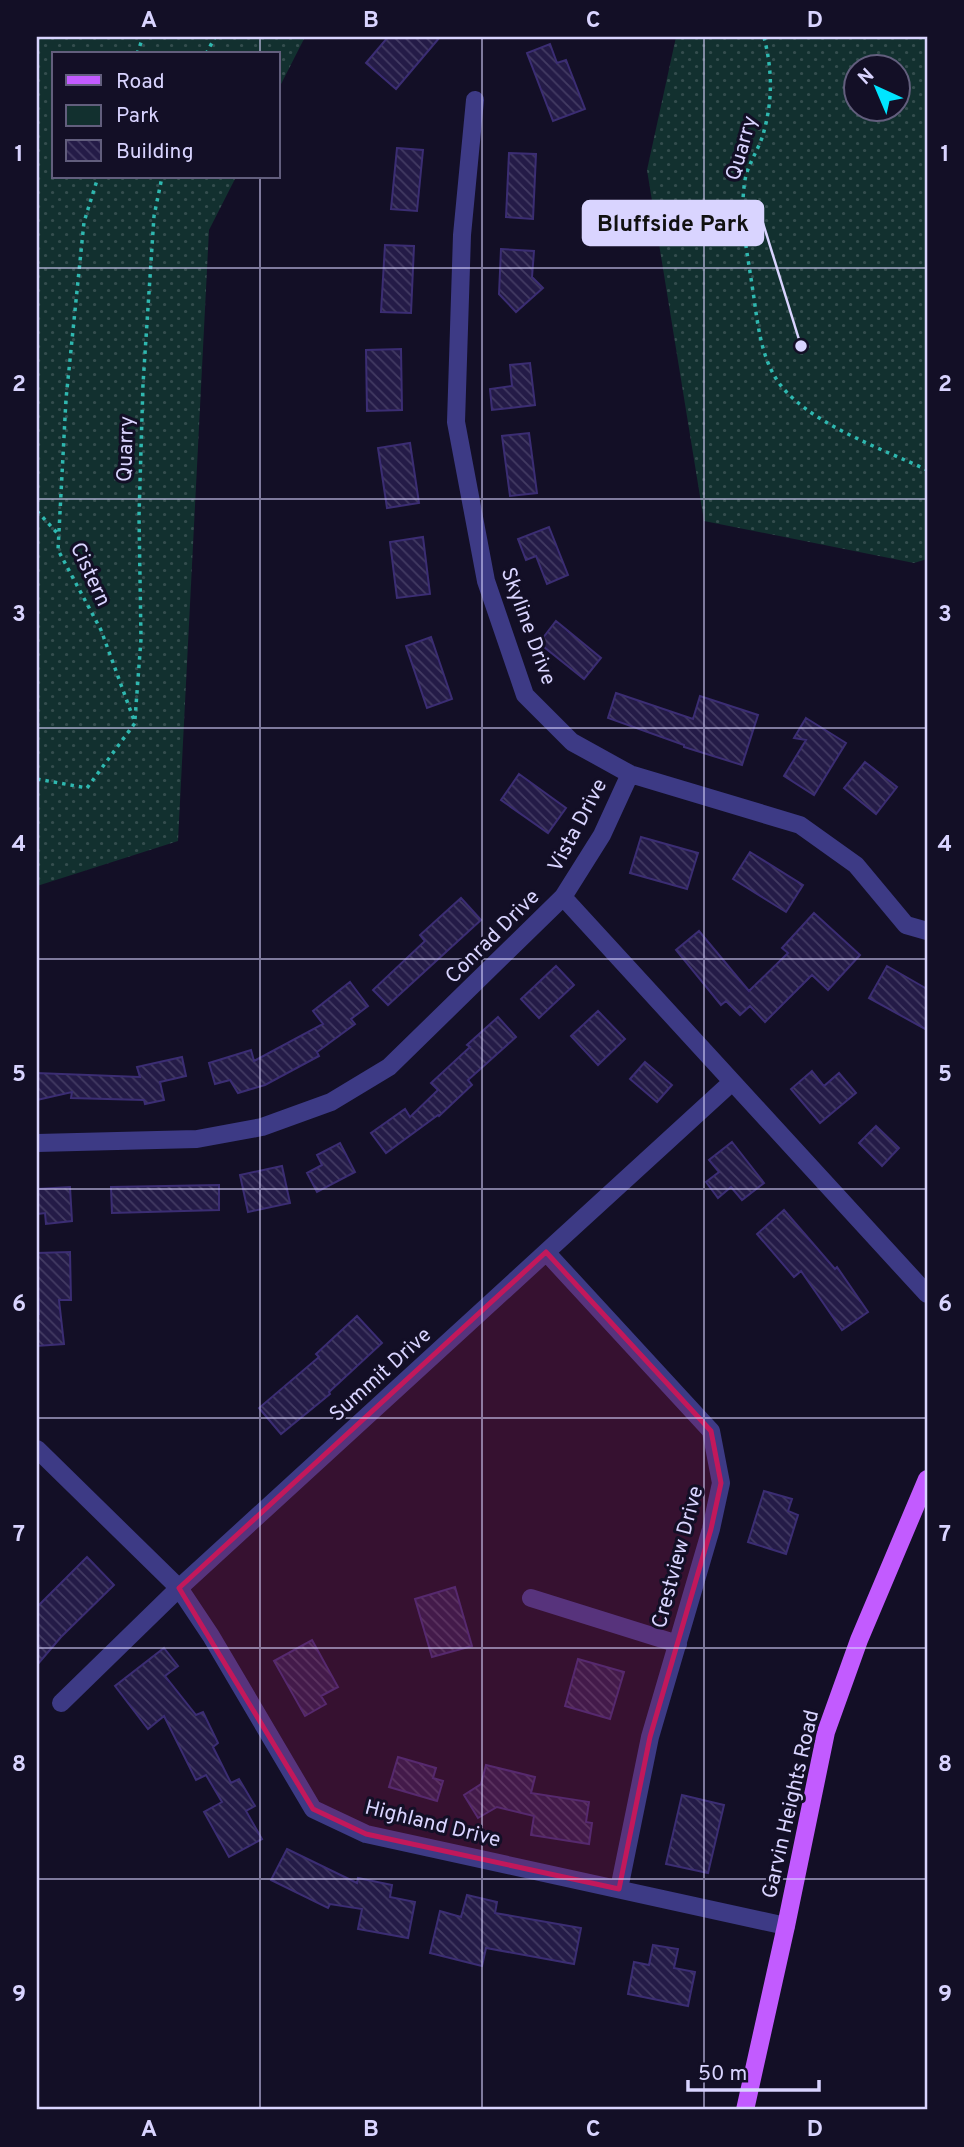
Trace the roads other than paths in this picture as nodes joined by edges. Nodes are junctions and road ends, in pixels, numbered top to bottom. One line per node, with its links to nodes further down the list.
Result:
1 (475, 100): 2 (street, Skyline Drive)
2 (630, 774): 3 (street, Vista Drive); 4 (street, Skyline Drive)
3 (563, 897): 5 (street, Conrad Drive); 6 (street, Conrad Drive)
4 (927, 931)
5 (732, 1082): 7 (street, Summit Drive); 8 (street, Conrad Drive)
6 (37, 1143)
7 (546, 1252): 11 (street, Summit Drive); 13 (street, Crestview Drive)
8 (927, 1294)
9 (37, 1450): 11 (street, Highland Drive)
10 (927, 1479): 16 (main road, Garvin Heights Road)
11 (179, 1588): 14 (street, Summit Drive); 15 (street, Highland Drive)
12 (531, 1598): 13 (street)
13 (678, 1644): 15 (street, Crestview Drive)
14 (61, 1703)
15 (619, 1889): 16 (street, Highland Drive)
16 (786, 1926): 17 (main road, Garvin Heights Road)
17 (745, 2110)

